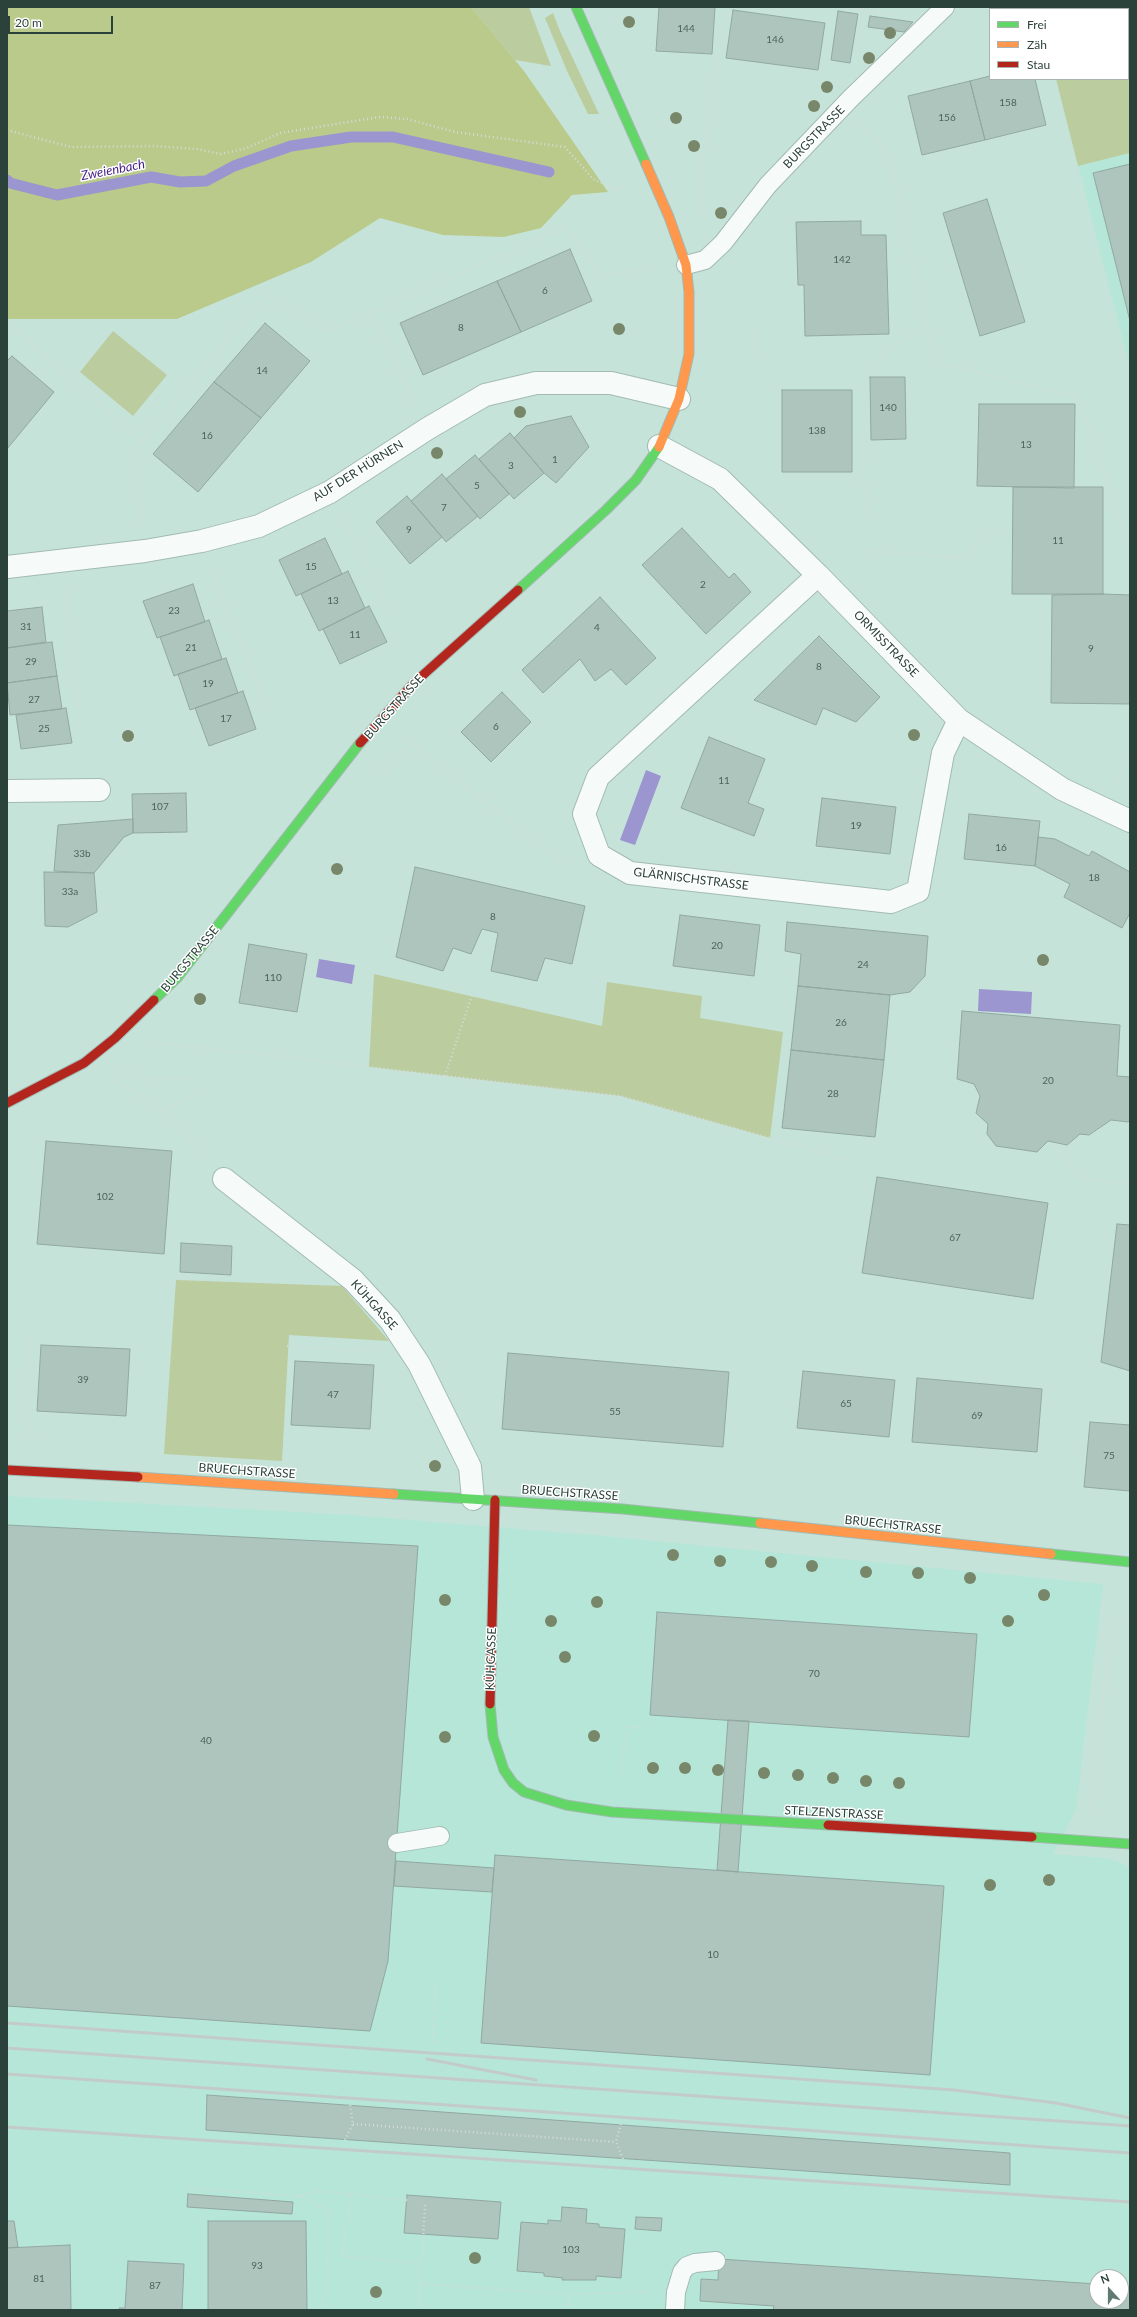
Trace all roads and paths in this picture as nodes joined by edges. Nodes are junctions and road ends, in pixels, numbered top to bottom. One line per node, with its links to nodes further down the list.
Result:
1 (576, 7): 10 (street, BURGSTRASSE)
2 (727, 7): 9 (path)
3 (846, 7): 5 (path)
4 (945, 7): 5 (lane, BURGSTRASSE)
5 (931, 20): 6 (lane, BURGSTRASSE)
6 (844, 106): 10 (lane, BURGSTRASSE); 13 (path)
7 (7, 130): 8 (path)
8 (626, 185)
9 (701, 222)
10 (686, 265): 17 (street, BURGSTRASSE)
11 (660, 268): 12 (path)
12 (373, 314): 18 (path); 19 (path)
13 (926, 326): 22 (path); 25 (path)
14 (755, 327): 16 (path)
15 (7, 334): 19 (path)
16 (754, 355)
17 (679, 399): 18 (street, AUF DER HÜRNEN); 20 (street, BURGSTRASSE)
18 (427, 429): 21 (street, AUF DER HÜRNEN)
19 (142, 442): 26 (path)
20 (659, 446): 30 (street, ORMISSTRASSE); 45 (street, BURGSTRASSE)
21 (330, 492): 24 (street, AUF DER HÜRNEN); 31 (path)
22 (866, 515)
23 (1000, 535): 27 (path)
24 (202, 541): 26 (street, AUF DER HÜRNEN); 32 (path)
25 (1130, 548)
26 (145, 551): 28 (street, AUF DER HÜRNEN)
27 (864, 551)
28 (61, 562): 29 (street, AUF DER HÜRNEN); 33 (path)
29 (7, 567)
30 (818, 574): 34 (street, ORMISSTRASSE); 43 (street)
31 (392, 617)
32 (265, 709)
33 (80, 714)
34 (959, 720): 42 (street, ORMISSTRASSE); 43 (street, GLÄRNISCHSTRASSE)
35 (1130, 751): 36 (path)
36 (1126, 760): 37 (path); 39 (path)
37 (1130, 761)
38 (387, 772): 43 (path)
39 (1114, 789)
40 (99, 790): 41 (street)
41 (7, 791)
42 (1130, 821)
43 (598, 855)
44 (474, 989): 47 (path)
45 (115, 1038): 47 (path); 51 (street, BURGSTRASSE)
46 (120, 1062): 49 (path)
47 (445, 1076): 54 (path)
48 (110, 1078): 52 (path)
49 (190, 1078)
50 (195, 1094): 52 (path)
51 (7, 1103)
52 (164, 1110): 55 (path)
53 (1054, 1145): 56 (path)
54 (848, 1160)
55 (224, 1179): 59 (street, KÜHGASSE)
56 (1130, 1183)
57 (30, 1336): 60 (path)
58 (287, 1346): 59 (path)
59 (413, 1353): 62 (street, KÜHGASSE)
60 (36, 1444)
61 (7, 1470): 62 (street, BRUECHSTRASSE)
62 (473, 1499): 63 (street, BRUECHSTRASSE)
63 (495, 1500): 64 (street, BRUECHSTRASSE); 68 (street, KÜHGASSE)
64 (1130, 1562)
65 (1130, 1617): 69 (path)
66 (644, 1727): 67 (path)
67 (619, 1775)
68 (538, 1796): 72 (street, STELZENSTRASSE)
69 (1090, 1816)
70 (440, 1836): 71 (lane)
71 (397, 1843)
72 (1130, 1844)
73 (436, 1983): 74 (path)
74 (432, 2041)
75 (350, 2105): 76 (path)
76 (353, 2124): 78 (path); 79 (path)
77 (621, 2124): 79 (path)
78 (345, 2140)
79 (616, 2142): 80 (path)
80 (623, 2159)
81 (191, 2188): 83 (path)
82 (350, 2194): 83 (path); 84 (path); 87 (path)
83 (300, 2196): 92 (path)
84 (407, 2200)
85 (425, 2205): 87 (path)
86 (716, 2261): 89 (lane)
87 (420, 2264): 88 (path)
88 (420, 2284): 90 (path); 93 (path)
89 (676, 2292): 90 (path); 94 (lane)
90 (569, 2294): 91 (path)
91 (568, 2305)
92 (325, 2310)
93 (419, 2310)
94 (675, 2310)

